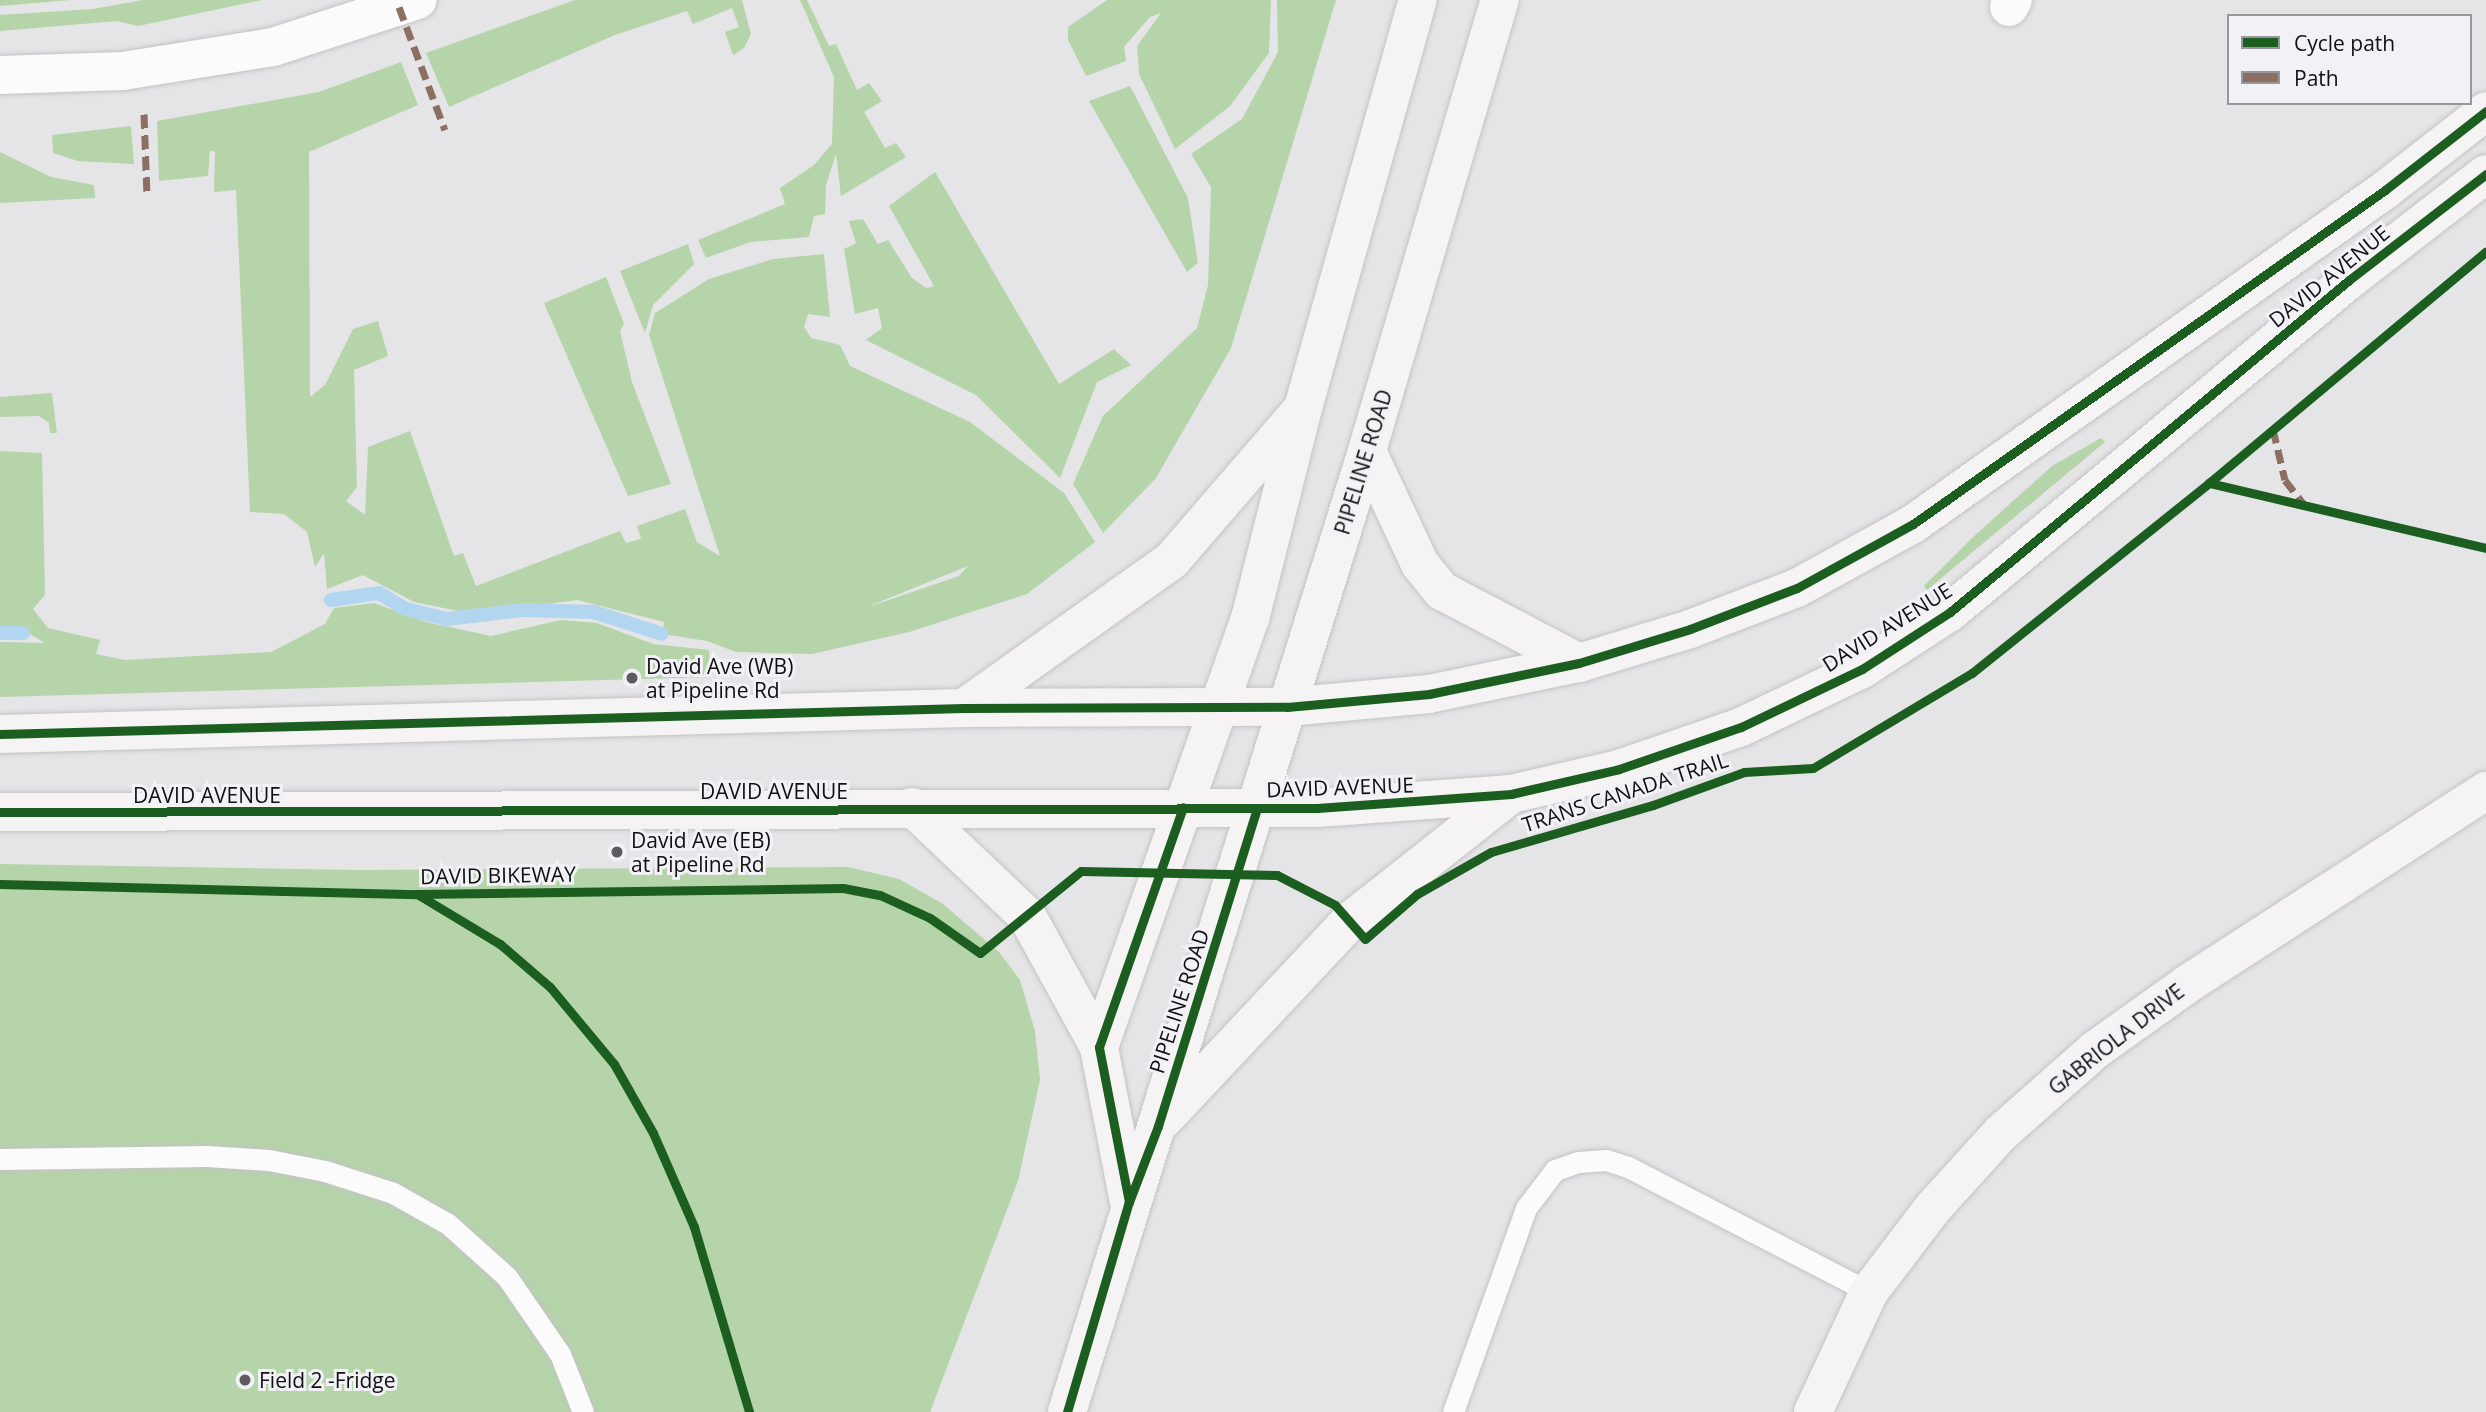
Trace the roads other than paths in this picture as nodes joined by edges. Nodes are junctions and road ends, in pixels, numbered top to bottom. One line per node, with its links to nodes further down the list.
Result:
1 (418, 0): 4 (street)
2 (1418, 0): 7 (main road)
3 (1500, 0): 8 (main road, PIPELINE ROAD)
4 (0, 75)
5 (2486, 111): 9 (main road, DAVID AVENUE)
6 (2486, 174): 15 (main road, DAVID AVENUE)
7 (1303, 408): 11 (main road); 12 (main road)
8 (1367, 452): 9 (main road); 10 (main road, PIPELINE ROAD)
9 (1579, 663): 10 (main road, DAVID AVENUE)
10 (1287, 707): 12 (main road, DAVID AVENUE); 18 (main road, PIPELINE ROAD)
11 (964, 708): 12 (main road, DAVID AVENUE); 13 (main road, DAVID AVENUE)
12 (1218, 708): 17 (main road)
13 (0, 734)
14 (2486, 791): 24 (main road, GABRIOLA DRIVE)
15 (1511, 794): 18 (main road, DAVID AVENUE); 21 (main road)
16 (912, 807): 17 (main road, DAVID AVENUE); 19 (main road, DAVID AVENUE); 20 (main road)
17 (1183, 807): 18 (main road, DAVID AVENUE); 20 (main road)
18 (1257, 808): 21 (main road, PIPELINE ROAD)
19 (0, 812)
20 (1099, 1047): 23 (main road, PIPELINE ROAD)
21 (1158, 1126): 23 (main road, PIPELINE ROAD)
22 (0, 1159): 25 (lane)
23 (1129, 1202): 26 (main road, PIPELINE ROAD)
24 (1869, 1292): 27 (lane); 28 (main road, GABRIOLA DRIVE)
25 (583, 1412)
26 (1067, 1412)
27 (1453, 1412)
28 (1813, 1412)

